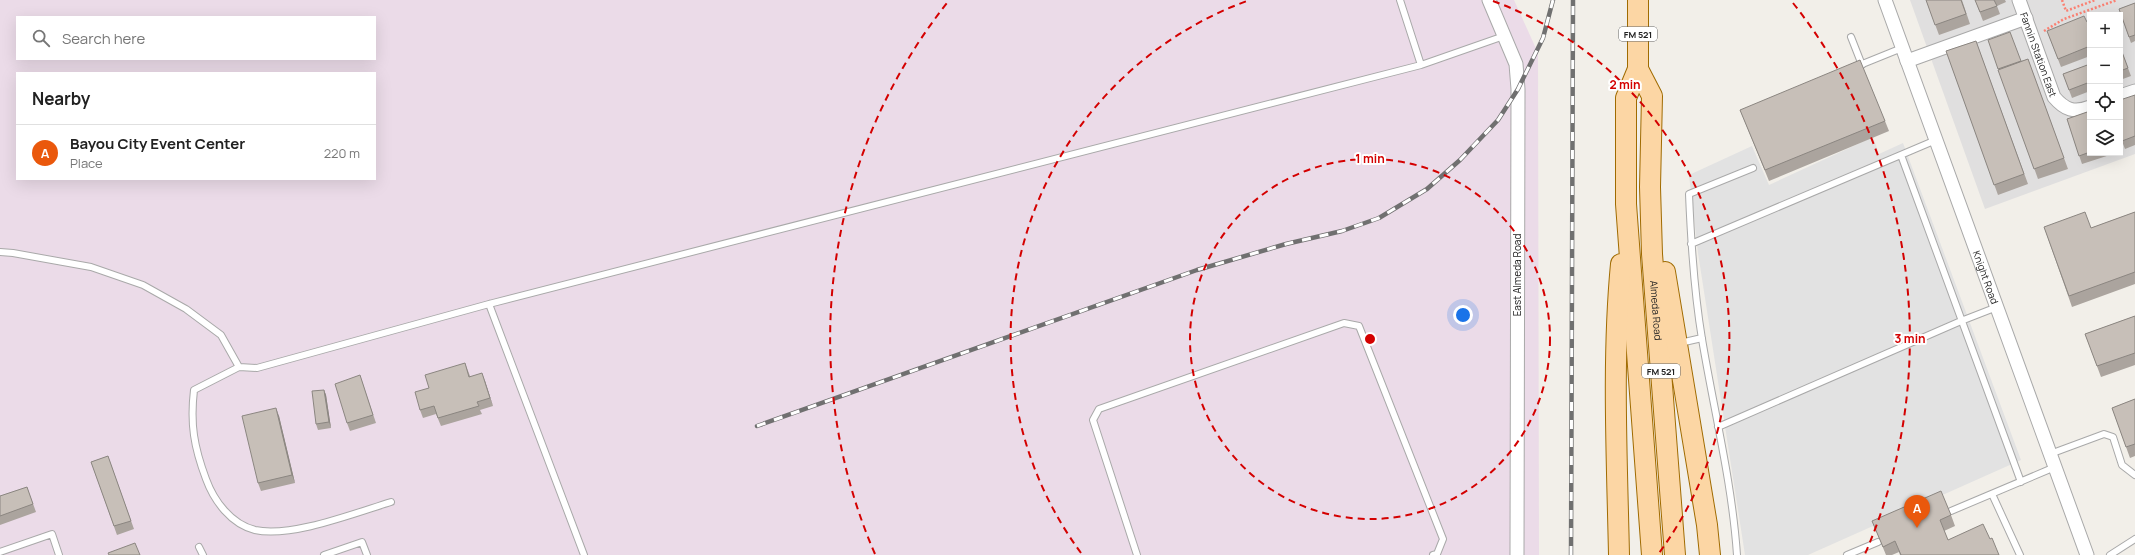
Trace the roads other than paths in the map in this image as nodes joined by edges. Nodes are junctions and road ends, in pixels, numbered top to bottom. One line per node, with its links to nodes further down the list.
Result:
1 (1400, 0): 11 (lane)
2 (1489, 0): 7 (street, East Almeda Road)
3 (1638, 0): 13 (main road, Almeda Road / FM 521)
4 (1885, 0): 9 (street, Knight Road)
5 (2019, 0): 6 (street, Fannin Station East)
6 (2026, 18): 10 (street); 17 (street, Fannin Station East)
7 (1504, 36): 11 (lane); 50 (street, East Almeda Road)
8 (1851, 37): 12 (lane)
9 (1902, 48): 10 (street, Knight Road); 12 (lane)
10 (1907, 61): 18 (street, Knight Road)
11 (1421, 65): 25 (lane)
12 (1862, 65): 14 (lane)
13 (1638, 69): 21 (main road, Almeda Road / FM 521); 22 (main road, Almeda Road / FM 521)
14 (1850, 70)
15 (2135, 91): 16 (street)
16 (2123, 95)
17 (2087, 108)
18 (1936, 140): 19 (lane); 26 (street, Knight Road)
19 (1900, 155): 23 (lane); 27 (lane)
20 (1754, 168): 23 (lane)
21 (1650, 188): 29 (main road); 53 (main road, Almeda Road / FM 521)
22 (1626, 204): 51 (main road); 52 (main road, Almeda Road / FM 521)
23 (1691, 244): 28 (lane)
24 (0, 252): 30 (lane)
25 (489, 304): 30 (lane); 47 (lane)
26 (1997, 307): 27 (lane); 32 (street, Knight Road)
27 (1961, 321): 31 (lane); 35 (lane)
28 (1702, 338): 29 (lane); 31 (lane)
29 (1677, 344): 54 (main road)
30 (239, 367): 37 (lane)
31 (1718, 427): 55 (lane)
32 (2050, 454): 33 (street, Knight Road); 34 (lane)
33 (2055, 467): 35 (lane); 58 (street, Knight Road)
34 (2135, 475)
35 (2021, 482): 36 (lane)
36 (1992, 494): 38 (lane); 57 (lane)
37 (391, 502)
38 (1951, 511)
39 (2135, 539): 59 (lane)
40 (1878, 542): 56 (lane)
41 (199, 547): 44 (lane)
42 (0, 552): 43 (lane)
43 (59, 555)
44 (203, 555)
45 (324, 555): 46 (lane)
46 (367, 555)
47 (584, 555)
48 (1138, 555): 49 (lane)
49 (1433, 555)
50 (1517, 555)
51 (1619, 555)
52 (1652, 555)
53 (1675, 555)
54 (1710, 555)
55 (1737, 555)
56 (1849, 555)
57 (2020, 555)
58 (2087, 555)
59 (2110, 555)

